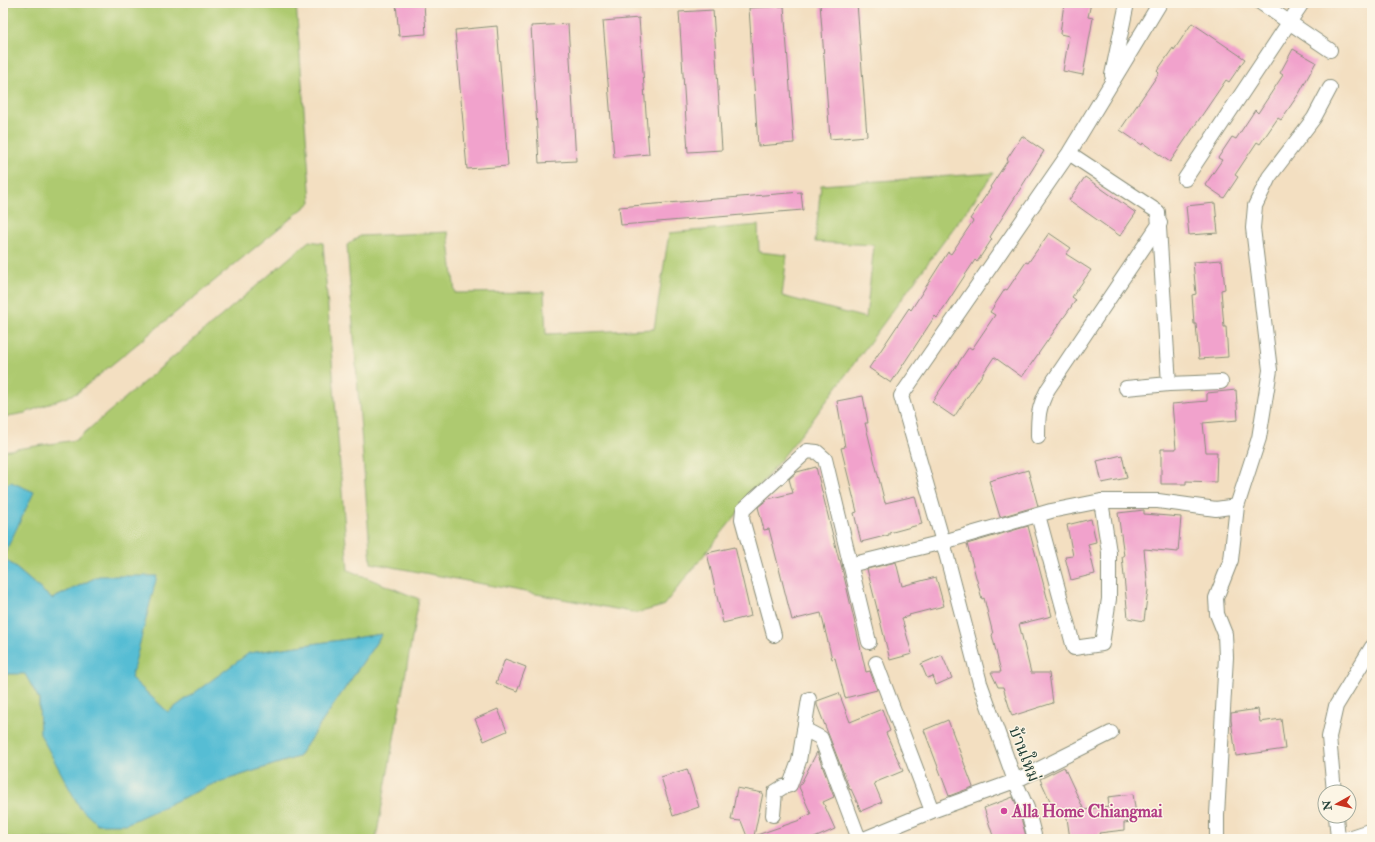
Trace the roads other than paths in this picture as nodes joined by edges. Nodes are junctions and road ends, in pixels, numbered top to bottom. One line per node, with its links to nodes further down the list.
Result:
1 (1127, 3): 7 (street)
2 (1160, 3): 7 (street)
3 (1261, 3): 5 (street)
4 (1302, 3): 5 (street)
5 (1290, 23): 6 (street); 10 (street)
6 (1330, 50)
7 (1110, 85): 9 (street)
8 (1330, 88): 17 (street)
9 (1069, 152): 11 (street); 19 (street, บ้านใหม่)
10 (1186, 179)
11 (1160, 223): 13 (street); 15 (street)
12 (1221, 382): 13 (street)
13 (1169, 384): 14 (street)
14 (1126, 388)
15 (1038, 437)
16 (1101, 501): 17 (street); 18 (street); 18 (street)
17 (1237, 506): 37 (street)
18 (1038, 515): 19 (street)
19 (943, 542): 20 (street); 28 (street, บ้านใหม่)
20 (850, 565): 21 (street); 22 (street)
21 (774, 635)
22 (869, 642)
23 (1372, 647): 29 (street)
24 (876, 663): 30 (street)
25 (809, 699): 26 (street)
26 (804, 730): 31 (street); 34 (street)
27 (1111, 733): 28 (street)
28 (1016, 781): 30 (street); 36 (street, บ้านใหม่)
29 (1333, 784)
30 (932, 811): 35 (street)
31 (773, 815)
32 (1337, 824): 38 (street)
33 (1372, 830): 39 (street)
34 (859, 839)
35 (864, 839)
36 (1035, 839)
37 (1217, 839)
38 (1338, 839)
39 (1345, 839)

